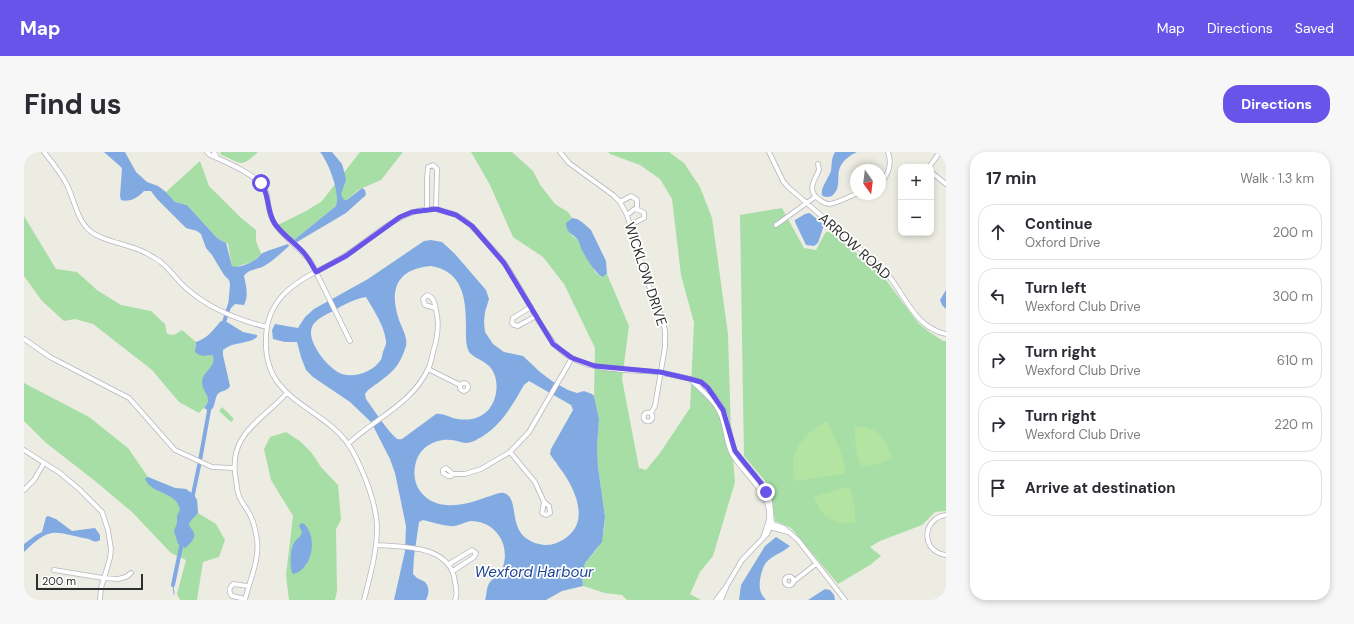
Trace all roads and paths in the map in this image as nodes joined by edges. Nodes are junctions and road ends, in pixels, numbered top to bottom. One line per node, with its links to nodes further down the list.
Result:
1 (44, 152): 28 (street)
2 (207, 152): 8 (street)
3 (214, 152): 8 (street)
4 (560, 152): 16 (street, WICKLOW DRIVE)
5 (769, 152): 17 (street, ARROW ROAD)
6 (888, 152): 11 (street)
7 (940, 152): 10 (street)
8 (217, 158): 24 (street)
9 (818, 164): 15 (street)
10 (931, 164)
11 (886, 174)
12 (934, 174): 13 (street)
13 (946, 184)
14 (850, 196): 15 (street)
15 (815, 197): 17 (street)
16 (620, 202): 19 (street, WICKLOW DRIVE); 21 (street, WICKLOW DRIVE)
17 (806, 203): 23 (street); 29 (street, ARROW ROAD)
18 (436, 209): 20 (street); 20 (street); 25 (street)
19 (635, 209): 21 (street); 22 (street)
20 (426, 210): 24 (street)
21 (627, 214): 22 (street, WICKLOW DRIVE)
22 (630, 225): 34 (street, WICKLOW DRIVE)
23 (776, 225)
24 (316, 272): 28 (street); 31 (street)
25 (531, 307): 27 (street); 27 (street)
26 (435, 308): 33 (street)
27 (536, 316): 32 (street)
28 (267, 327): 36 (street)
29 (946, 334)
30 (24, 339): 42 (street)
31 (350, 341)
32 (572, 358): 34 (street); 40 (street)
33 (428, 369): 35 (street); 38 (street)
34 (660, 372): 37 (street, WICKLOW DRIVE); 47 (street)
35 (460, 385)
36 (286, 394): 38 (street); 42 (street)
37 (651, 413)
38 (348, 444): 48 (street)
39 (24, 450): 41 (street)
40 (510, 452): 43 (street); 45 (street)
41 (44, 463): 44 (street); 55 (street)
42 (234, 468): 57 (street)
43 (453, 474)
44 (24, 490)
45 (544, 502)
46 (946, 515): 49 (street)
47 (769, 525): 51 (street); 58 (street)
48 (376, 545): 50 (street); 61 (street)
49 (946, 555)
50 (449, 564): 53 (street); 53 (street)
51 (816, 564): 56 (street); 65 (street)
52 (54, 570): 55 (street)
53 (453, 571): 62 (street)
54 (131, 573): 55 (street)
55 (103, 578): 59 (street)
56 (793, 582)
57 (248, 586): 60 (street); 60 (street)
58 (726, 587): 63 (street); 64 (street)
59 (100, 600)
60 (245, 600)
61 (364, 600)
62 (455, 600)
63 (716, 600)
64 (721, 600)
65 (845, 600)

